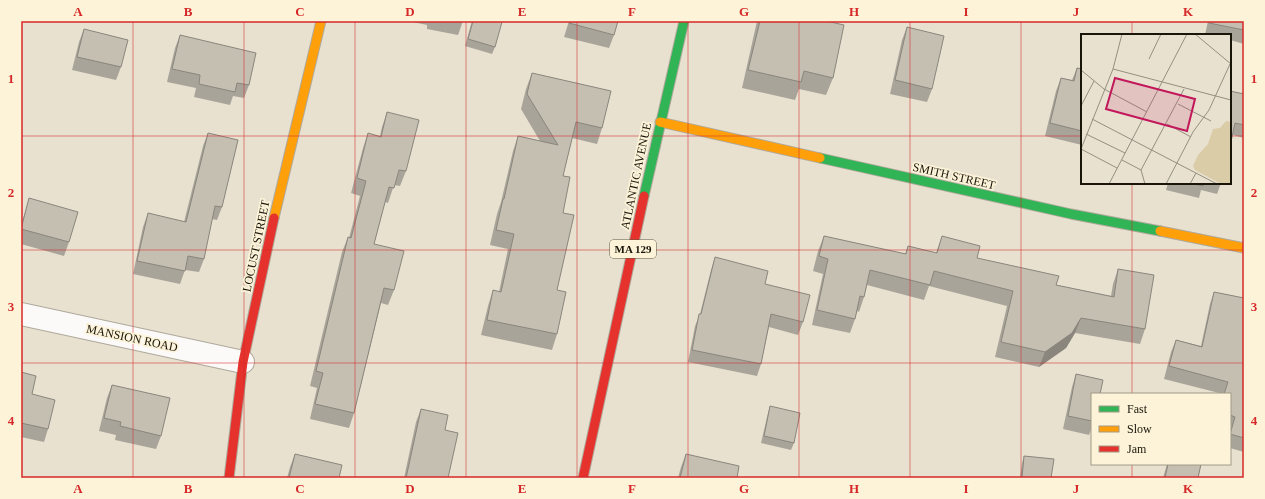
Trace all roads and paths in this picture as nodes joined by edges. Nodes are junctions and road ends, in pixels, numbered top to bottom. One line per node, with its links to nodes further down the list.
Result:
1 (321, 21): 6 (street, LOCUST STREET)
2 (684, 21): 3 (street, ATLANTIC AVENUE / MA 129)
3 (660, 122): 4 (street, SMITH STREET); 8 (street, ATLANTIC AVENUE / MA 129)
4 (1244, 248)
5 (21, 314): 6 (street, MANSION ROAD)
6 (243, 362): 7 (street, LOCUST STREET)
7 (229, 478)
8 (583, 478)

